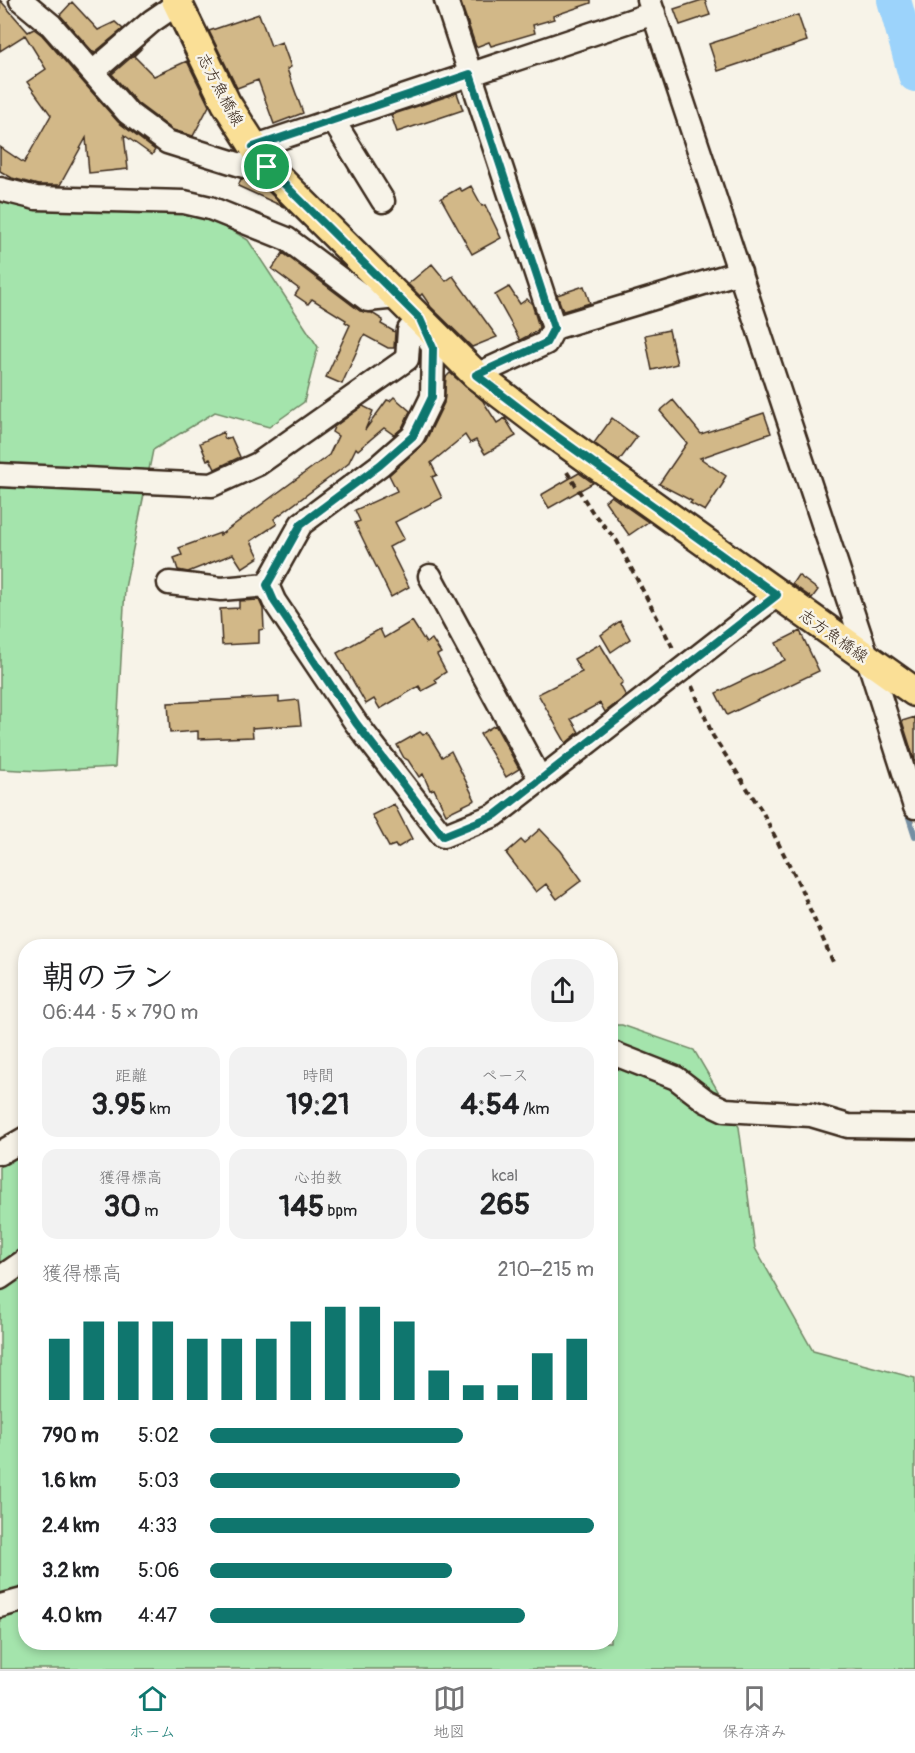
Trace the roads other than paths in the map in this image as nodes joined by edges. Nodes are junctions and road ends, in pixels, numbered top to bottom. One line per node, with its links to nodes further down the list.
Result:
1 (21, 0): 5 (street)
2 (446, 0): 6 (street)
3 (177, 2): 5 (street); 8 (main road, 志方魚橋線)
4 (652, 7): 6 (street); 13 (street)
5 (93, 72): 8 (street)
6 (470, 74): 7 (street); 16 (street)
7 (333, 120): 8 (street); 12 (street)
8 (260, 157): 14 (main road, 志方魚橋線)
9 (64, 182): 11 (street)
10 (0, 189): 11 (street)
11 (122, 201): 14 (street)
12 (383, 201)
13 (740, 272): 16 (street); 23 (street)
14 (397, 297): 15 (main road, 志方魚橋線)
15 (420, 319): 17 (main road, 志方魚橋線); 18 (street); 21 (street)
16 (554, 328): 17 (street)
17 (476, 375): 22 (main road, 志方魚橋線)
18 (0, 475)
19 (430, 576): 25 (street)
20 (169, 583): 21 (street)
21 (267, 585): 25 (street)
22 (777, 595): 23 (main road, 志方魚橋線); 25 (street)
23 (868, 659): 24 (main road, 志方魚橋線); 26 (street)
24 (915, 692)
25 (540, 779)
26 (915, 807)
27 (618, 1055): 28 (street)
28 (915, 1127)
29 (18, 1143): 30 (street)
30 (0, 1153)
31 (18, 1266): 32 (street)
32 (0, 1278)
33 (18, 1601): 34 (street)
34 (0, 1606)

